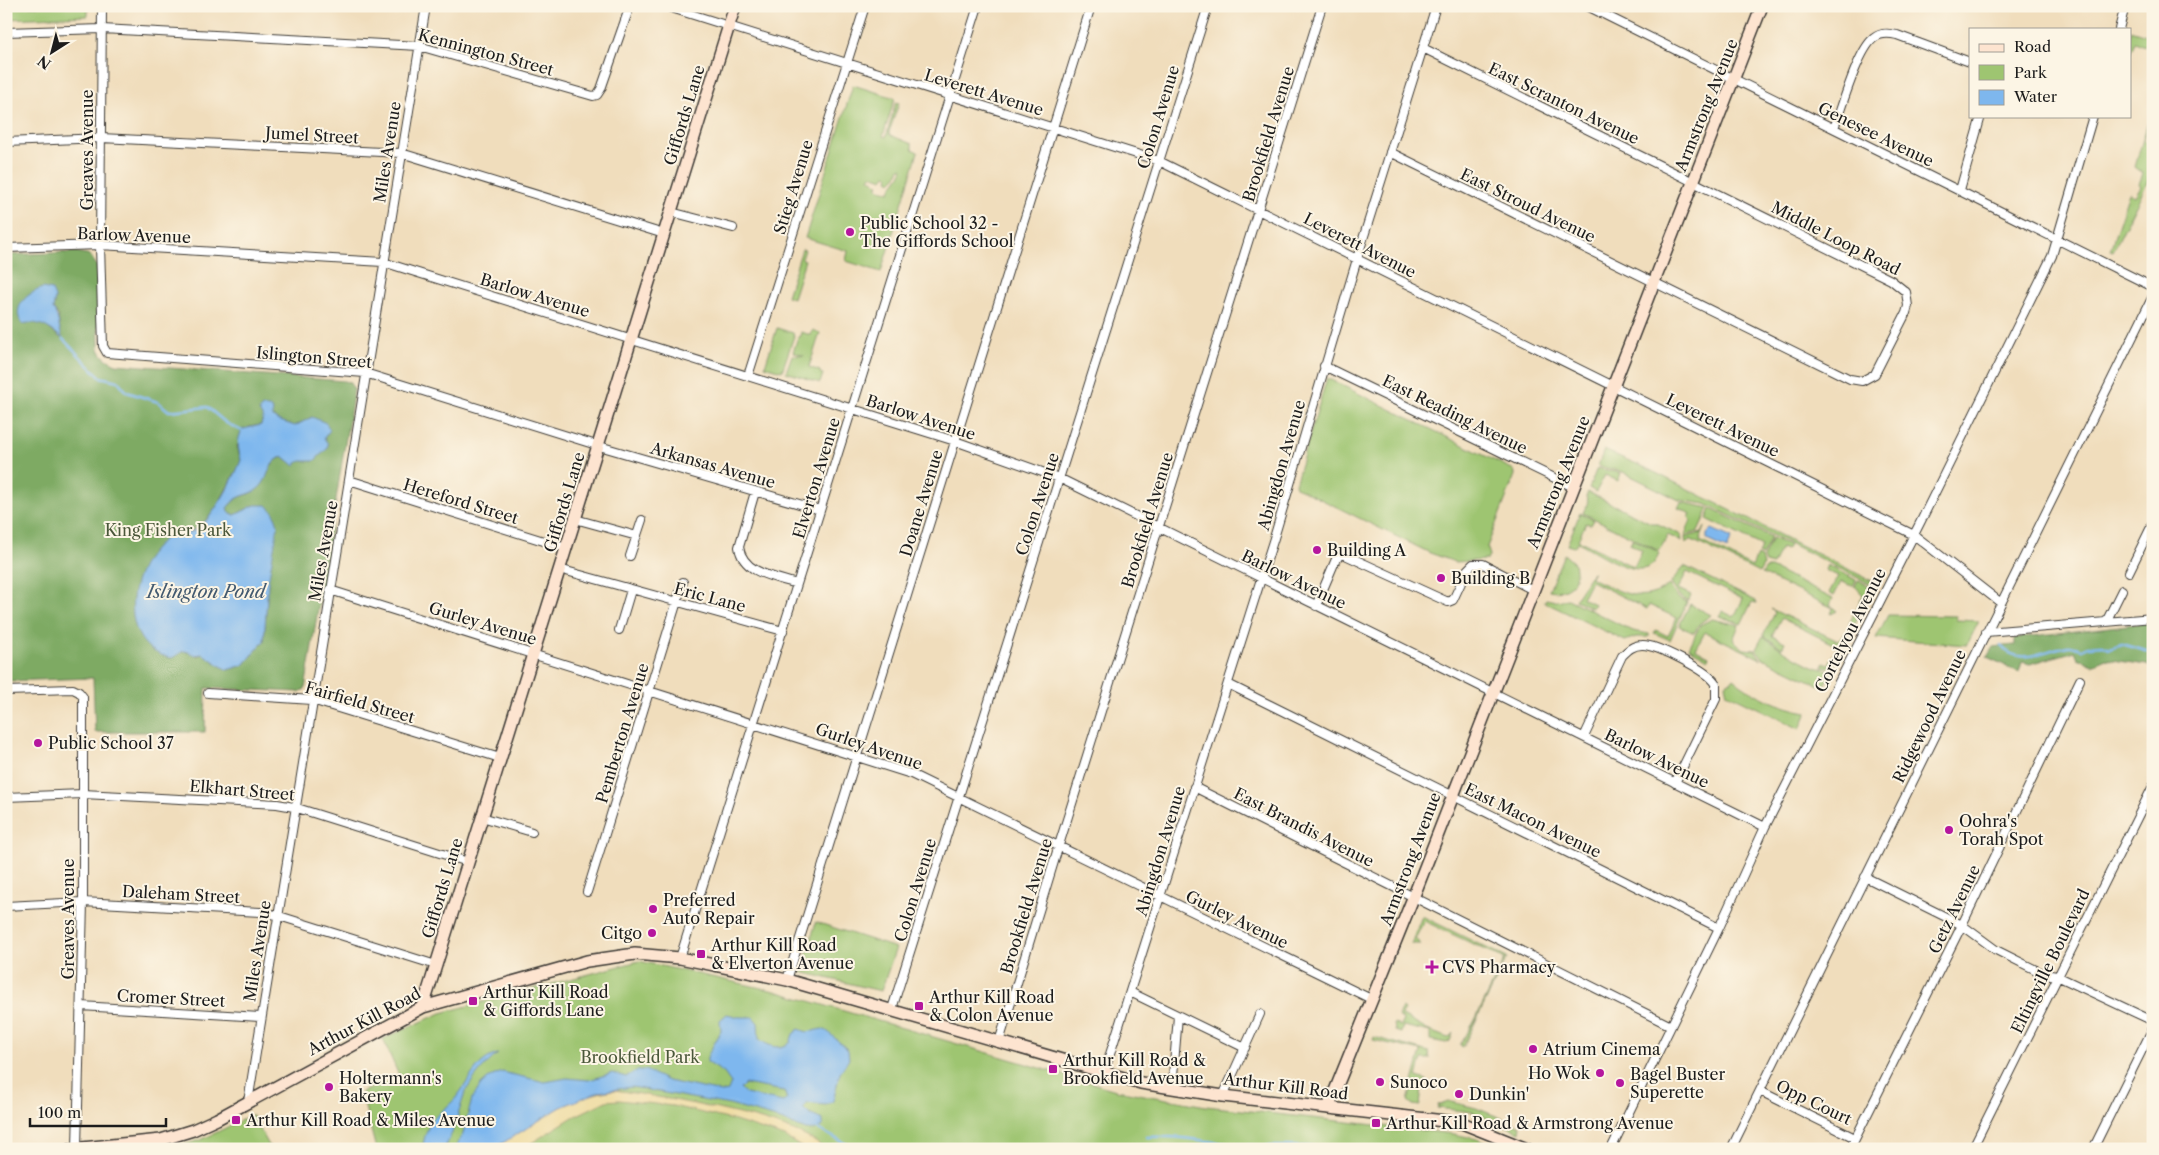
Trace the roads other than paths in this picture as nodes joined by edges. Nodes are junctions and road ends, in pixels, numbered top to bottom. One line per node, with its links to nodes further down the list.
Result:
1 (102, 6): 17 (street, Greaves Avenue)
2 (426, 6): 19 (street, Miles Avenue)
3 (630, 6): 19 (street, Kennington Street)
4 (665, 6): 15 (street, Leverett Avenue)
5 (735, 6): 15 (street, Giffords Lane)
6 (865, 6): 22 (street, Stieg Avenue)
7 (978, 6): 24 (street, Elverton Avenue)
8 (1091, 6): 27 (street, Doane Avenue)
9 (1208, 6): 33 (street, Colon Avenue)
10 (1322, 6): 36 (street, Brookfield Avenue)
11 (1436, 6): 20 (street, Abingdon Avenue)
12 (1587, 6): 23 (street, Genesee Avenue)
13 (1762, 6): 23 (street, Armstrong Avenue)
14 (2125, 6): 16 (street)
15 (729, 26): 22 (street, Leverett Avenue); 37 (street, Giffords Lane)
16 (2119, 28)
17 (102, 29): 18 (street, Kennington Street); 19 (street, Kennington Street); 29 (street, Greaves Avenue)
18 (6, 32)
19 (419, 46): 32 (street, Miles Avenue)
20 (1423, 48): 31 (street, Abingdon Avenue); 34 (street, East Scranton Avenue)
21 (1969, 62): 28 (street)
22 (847, 63): 24 (street, Leverett Avenue); 52 (street, Stieg Avenue)
23 (1734, 79): 28 (street, Genesee Avenue); 34 (street, Armstrong Avenue)
24 (950, 95): 27 (street, Leverett Avenue); 54 (street, Elverton Avenue)
25 (1980, 118): 35 (street)
26 (2092, 118): 40 (street, Cortelyou Avenue)
27 (1054, 128): 33 (street, Leverett Avenue); 55 (street, Doane Avenue)
28 (1834, 128): 35 (street, Genesee Avenue)
29 (102, 138): 30 (street, Jumel Street); 32 (street, Jumel Street); 41 (street, Greaves Avenue)
30 (6, 142)
31 (1390, 152): 43 (street, Abingdon Avenue); 45 (street, East Stroud Avenue)
32 (401, 153): 39 (street, Jumel Street); 44 (street, Miles Avenue)
33 (1159, 161): 36 (street, Leverett Avenue); 57 (street, Colon Avenue)
34 (1693, 182): 45 (street, Armstrong Avenue); 45 (street, Middle Loop Road)
35 (1960, 190): 40 (street, Genesee Avenue)
36 (1259, 210): 43 (street, Leverett Avenue); 65 (street, Brookfield Avenue)
37 (671, 212): 38 (street); 39 (street, Giffords Lane)
38 (733, 228)
39 (664, 234): 48 (street, Giffords Lane)
40 (2058, 239): 46 (street, Genesee Avenue); 66 (street, Cortelyou Avenue)
41 (100, 245): 42 (street, Barlow Avenue); 44 (street, Barlow Avenue); 49 (street, Greaves Avenue)
42 (6, 248)
43 (1357, 259): 50 (street, Abingdon Avenue); 53 (street, Leverett Avenue)
44 (383, 262): 48 (street, Barlow Avenue); 51 (street, Miles Avenue)
45 (1654, 283): 53 (street, Armstrong Avenue)
46 (2153, 287)
47 (2153, 296): 80 (street, Ridgewood Avenue)
48 (632, 340): 52 (street, Barlow Avenue); 56 (street, Giffords Lane)
49 (107, 353): 51 (street, Islington Street)
50 (1324, 366): 59 (street, East Reading Avenue); 72 (street, Abingdon Avenue)
51 (365, 374): 56 (street, Islington Street); 58 (street, Miles Avenue)
52 (748, 376): 54 (street, Barlow Avenue)
53 (1613, 386): 59 (street, Armstrong Avenue); 66 (street, Leverett Avenue)
54 (852, 409): 55 (street, Barlow Avenue); 61 (street, Elverton Avenue)
55 (955, 441): 57 (street, Barlow Avenue); 97 (street, Doane Avenue)
56 (598, 445): 60 (street, Arkansas Avenue); 62 (street, Giffords Lane)
57 (1059, 478): 65 (street, Barlow Avenue); 103 (street, Colon Avenue)
58 (349, 480): 68 (street, Hereford Street); 75 (street, Miles Avenue)
59 (1573, 488): 77 (street, Armstrong Avenue)
60 (755, 492): 61 (street, Arkansas Avenue); 74 (street)
61 (820, 510): 74 (street, Elverton Avenue)
62 (575, 519): 67 (street); 68 (street, Giffords Lane)
63 (642, 520): 67 (street)
64 (2153, 523): 71 (street)
65 (1159, 528): 72 (street, Barlow Avenue); 110 (street, Brookfield Avenue)
66 (1914, 535): 80 (street, Leverett Avenue); 108 (street, Cortelyou Avenue)
67 (636, 536): 69 (street)
68 (566, 548): 70 (street, Giffords Lane)
69 (630, 556)
70 (559, 570): 76 (street, Eric Lane); 87 (street, Giffords Lane)
71 (2129, 572)
72 (1261, 579): 81 (street, Barlow Avenue); 89 (street, Abingdon Avenue)
73 (683, 582): 79 (street, Pemberton Avenue)
74 (797, 584): 85 (street, Elverton Avenue)
75 (330, 590): 87 (street, Gurley Avenue); 94 (street, Miles Avenue)
76 (631, 590): 79 (street, Eric Lane); 84 (street)
77 (1533, 590): 81 (street); 92 (street, Armstrong Avenue)
78 (2122, 590): 83 (street)
79 (677, 602): 85 (street, Eric Lane); 90 (street, Pemberton Avenue)
80 (2001, 603): 86 (street, Ridgewood Avenue)
81 (1316, 606): 92 (street, Barlow Avenue)
82 (2153, 618): 83 (street)
83 (2106, 622): 86 (street)
84 (619, 630)
85 (782, 631): 95 (street, Elverton Avenue)
86 (1986, 632): 112 (street, Ridgewood Avenue)
87 (533, 653): 90 (street, Gurley Avenue); 98 (street, Giffords Lane)
88 (2080, 680): 119 (street, Getz Avenue)
89 (1228, 684): 101 (street, Abingdon Avenue); 104 (street, East Macon Avenue)
90 (650, 690): 95 (street, Gurley Avenue); 113 (street, Pemberton Avenue)
91 (6, 691): 102 (street, Greaves Avenue)
92 (1492, 692): 96 (street, Barlow Avenue); 104 (street, Armstrong Avenue)
93 (208, 693): 94 (street, Fairfield Street)
94 (312, 700): 98 (street, Fairfield Street); 106 (street, Miles Avenue)
95 (752, 723): 97 (street, Gurley Avenue); 121 (street, Elverton Avenue)
96 (1584, 737): 99 (street, Barlow Avenue); 99 (street)
97 (857, 755): 103 (street, Gurley Avenue); 124 (street, Doane Avenue)
98 (500, 758): 107 (street, Giffords Lane)
99 (1675, 783): 108 (street, Barlow Avenue)
100 (2153, 786): 123 (street, Eltingville Boulevard)
101 (1194, 787): 114 (street, Abingdon Avenue); 115 (street, East Brandis Avenue)
102 (82, 794): 105 (street, Elkhart Street); 106 (street, Elkhart Street); 116 (street, Greaves Avenue)
103 (959, 795): 110 (street, Gurley Avenue); 129 (street, Colon Avenue)
104 (1452, 795): 115 (street, Armstrong Avenue); 120 (street, East Macon Avenue)
105 (6, 797)
106 (294, 807): 111 (street, Elkhart Street); 118 (street, Miles Avenue)
107 (482, 817): 109 (street); 111 (street, Giffords Lane)
108 (1765, 827): 120 (street, Cortelyou Avenue)
109 (532, 832)
110 (1059, 845): 114 (street, Gurley Avenue); 136 (street, Brookfield Avenue)
111 (468, 862): 122 (street, Giffords Lane)
112 (1865, 877): 119 (street); 140 (street, Ridgewood Avenue)
113 (587, 892)
114 (1160, 896): 125 (street, Abingdon Avenue); 126 (street, Gurley Avenue)
115 (1413, 898): 126 (street, Armstrong Avenue); 134 (street, East Brandis Avenue)
116 (83, 902): 117 (street, Daleham Street); 118 (street, Daleham Street); 127 (street, Greaves Avenue)
117 (6, 906)
118 (276, 914): 122 (street, Daleham Street); 132 (street, Miles Avenue)
119 (1962, 925): 123 (street); 144 (street, Getz Avenue)
120 (1719, 928): 134 (street, Cortelyou Avenue)
121 (680, 958): 124 (street, Arthur Kill Road); 128 (street, Arthur Kill Road)
122 (436, 965): 128 (street, Giffords Lane)
123 (2058, 976): 133 (street); 151 (street, Eltingville Boulevard)
124 (787, 980): 129 (street, Arthur Kill Road)
125 (1130, 992): 131 (street); 138 (street, Abingdon Avenue)
126 (1371, 999): 143 (street, Armstrong Avenue)
127 (81, 1006): 132 (street, Cromer Street); 145 (street, Greaves Avenue)
128 (423, 1006): 142 (street, Arthur Kill Road)
129 (892, 1009): 136 (street, Arthur Kill Road)
130 (1260, 1014): 137 (street)
131 (1178, 1016): 137 (street); 139 (street)
132 (260, 1017): 142 (street, Miles Avenue)
133 (2153, 1021)
134 (1671, 1026): 148 (street, Cortelyou Avenue)
135 (2153, 1028): 152 (street)
136 (999, 1042): 138 (street, Arthur Kill Road)
137 (1245, 1048): 141 (street)
138 (1104, 1073): 139 (street, Arthur Kill Road)
139 (1172, 1088): 141 (street, Arthur Kill Road)
140 (1760, 1091): 144 (street, Opp Court); 149 (street, Ridgewood Avenue)
141 (1223, 1096): 143 (street, Arthur Kill Road)
142 (248, 1102): 145 (street, Arthur Kill Road)
143 (1328, 1108): 147 (street, Arthur Kill Road)
144 (1855, 1138): 150 (street, Getz Avenue)
145 (77, 1148): 146 (street, Arthur Kill Road)
146 (72, 1149)
147 (1528, 1149)
148 (1611, 1149)
149 (1731, 1149)
150 (1850, 1149)
151 (1972, 1149)
152 (2093, 1149)

